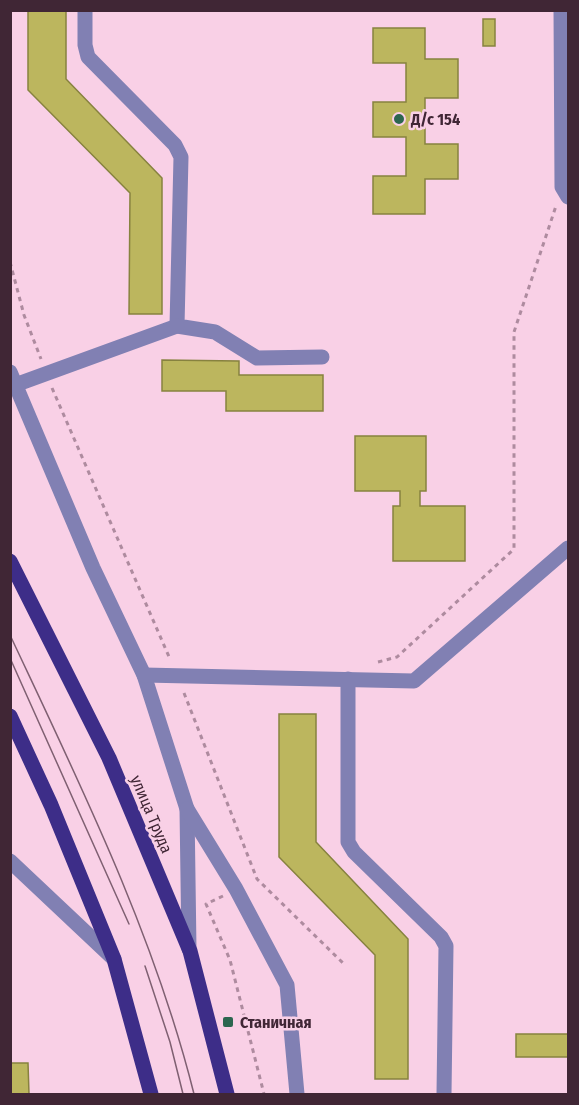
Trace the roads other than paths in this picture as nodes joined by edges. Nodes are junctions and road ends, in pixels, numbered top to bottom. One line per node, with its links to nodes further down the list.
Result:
1 (85, 10): 4 (lane)
2 (561, 10): 3 (lane)
3 (565, 192)
4 (177, 326): 5 (lane); 6 (lane)
5 (322, 357)
6 (13, 378): 9 (lane)
7 (568, 548): 10 (lane)
8 (10, 561): 14 (main road, улица Труда)
9 (144, 675): 10 (lane); 12 (lane)
10 (348, 679): 19 (lane)
11 (10, 717): 15 (main road)
12 (187, 809): 14 (lane); 18 (lane)
13 (10, 861): 15 (lane)
14 (190, 951): 17 (main road, улица Труда)
15 (114, 959): 16 (main road)
16 (149, 1091)
17 (226, 1095)
18 (297, 1095)
19 (444, 1095)

